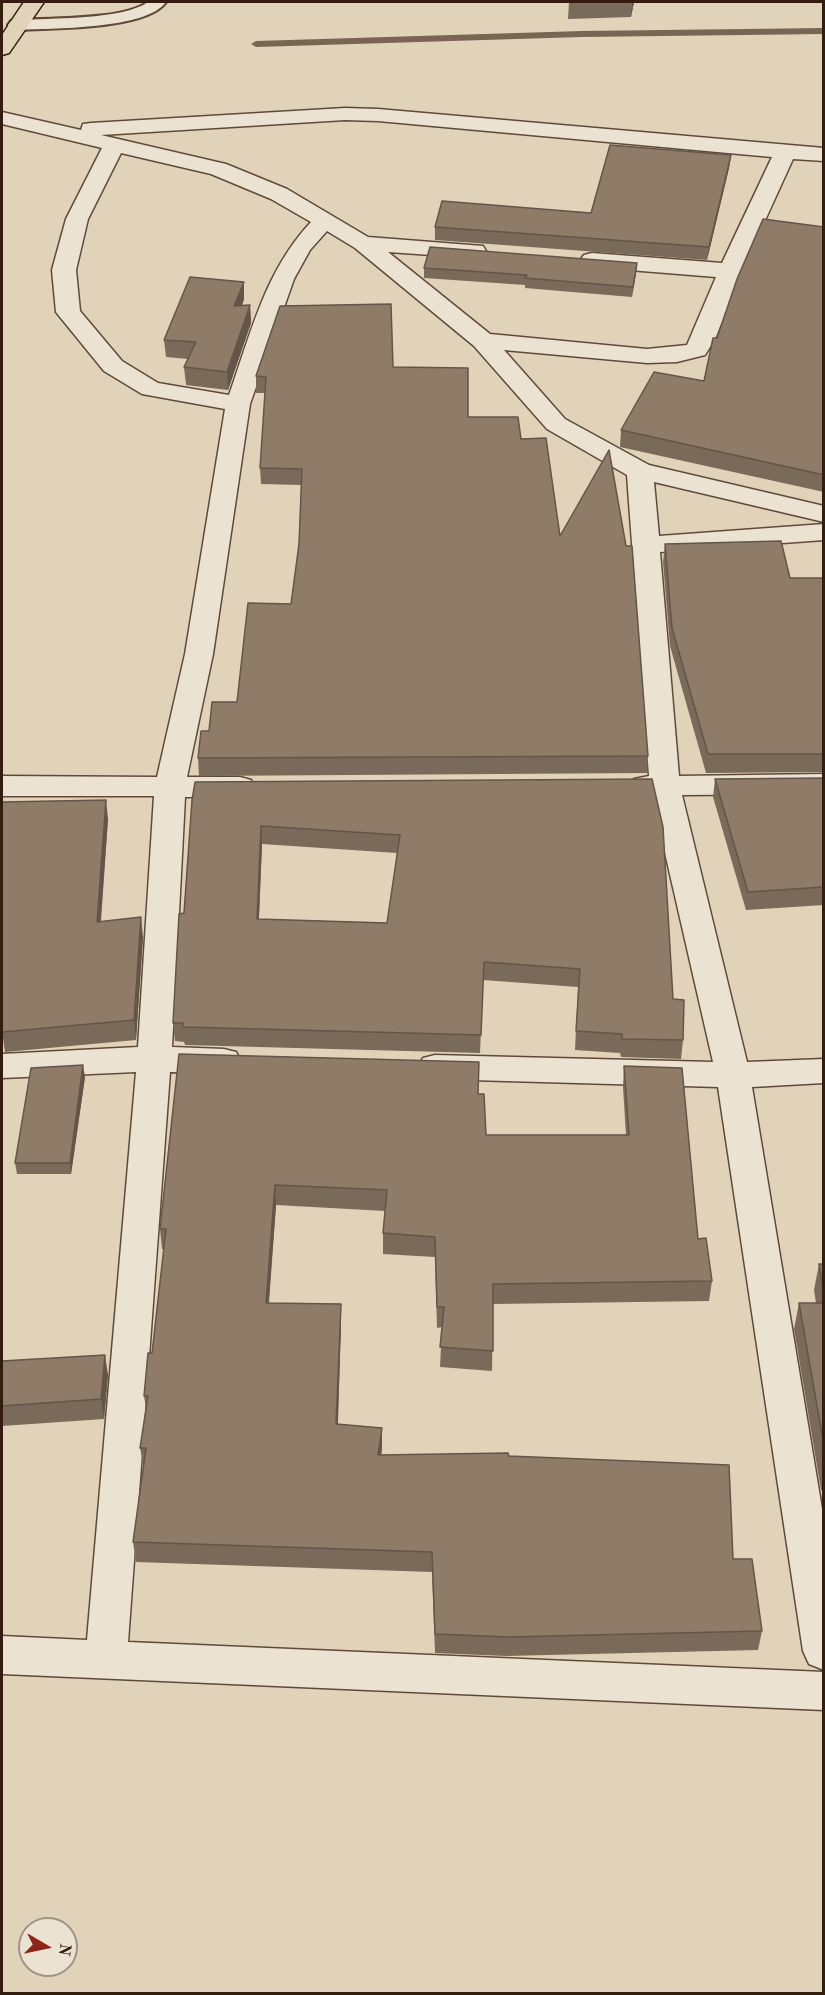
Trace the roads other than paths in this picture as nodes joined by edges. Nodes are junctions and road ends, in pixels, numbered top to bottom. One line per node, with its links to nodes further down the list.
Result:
1 (34, 2): 3 (main road)
2 (158, 2): 3 (lane)
3 (17, 25): 4 (main road)
4 (2, 49)
5 (2, 118): 6 (street)
6 (50, 130): 7 (street); 8 (street)
7 (114, 145): 10 (street); 16 (street)
8 (786, 151): 9 (street); 14 (street)
9 (824, 154)
10 (324, 220): 11 (street); 16 (street)
11 (363, 243): 12 (street); 15 (street)
12 (493, 253)
13 (576, 259): 14 (street)
14 (730, 271): 15 (street)
15 (483, 341): 17 (street)
16 (238, 404): 26 (street)
17 (640, 471): 18 (street); 20 (street)
18 (824, 514)
19 (824, 532): 20 (street)
20 (646, 545): 24 (street)
21 (824, 784): 24 (street)
22 (2, 786): 26 (street)
23 (618, 786): 24 (street)
24 (665, 786): 32 (street)
25 (264, 787): 26 (street)
26 (170, 788): 27 (street)
27 (154, 1059): 28 (street); 29 (street); 35 (street)
28 (249, 1061)
29 (2, 1066)
30 (402, 1066): 32 (street)
31 (824, 1071): 32 (street)
32 (734, 1075): 33 (street)
33 (824, 1651)
34 (2, 1655): 35 (street)
35 (106, 1659): 36 (street)
36 (824, 1691)

